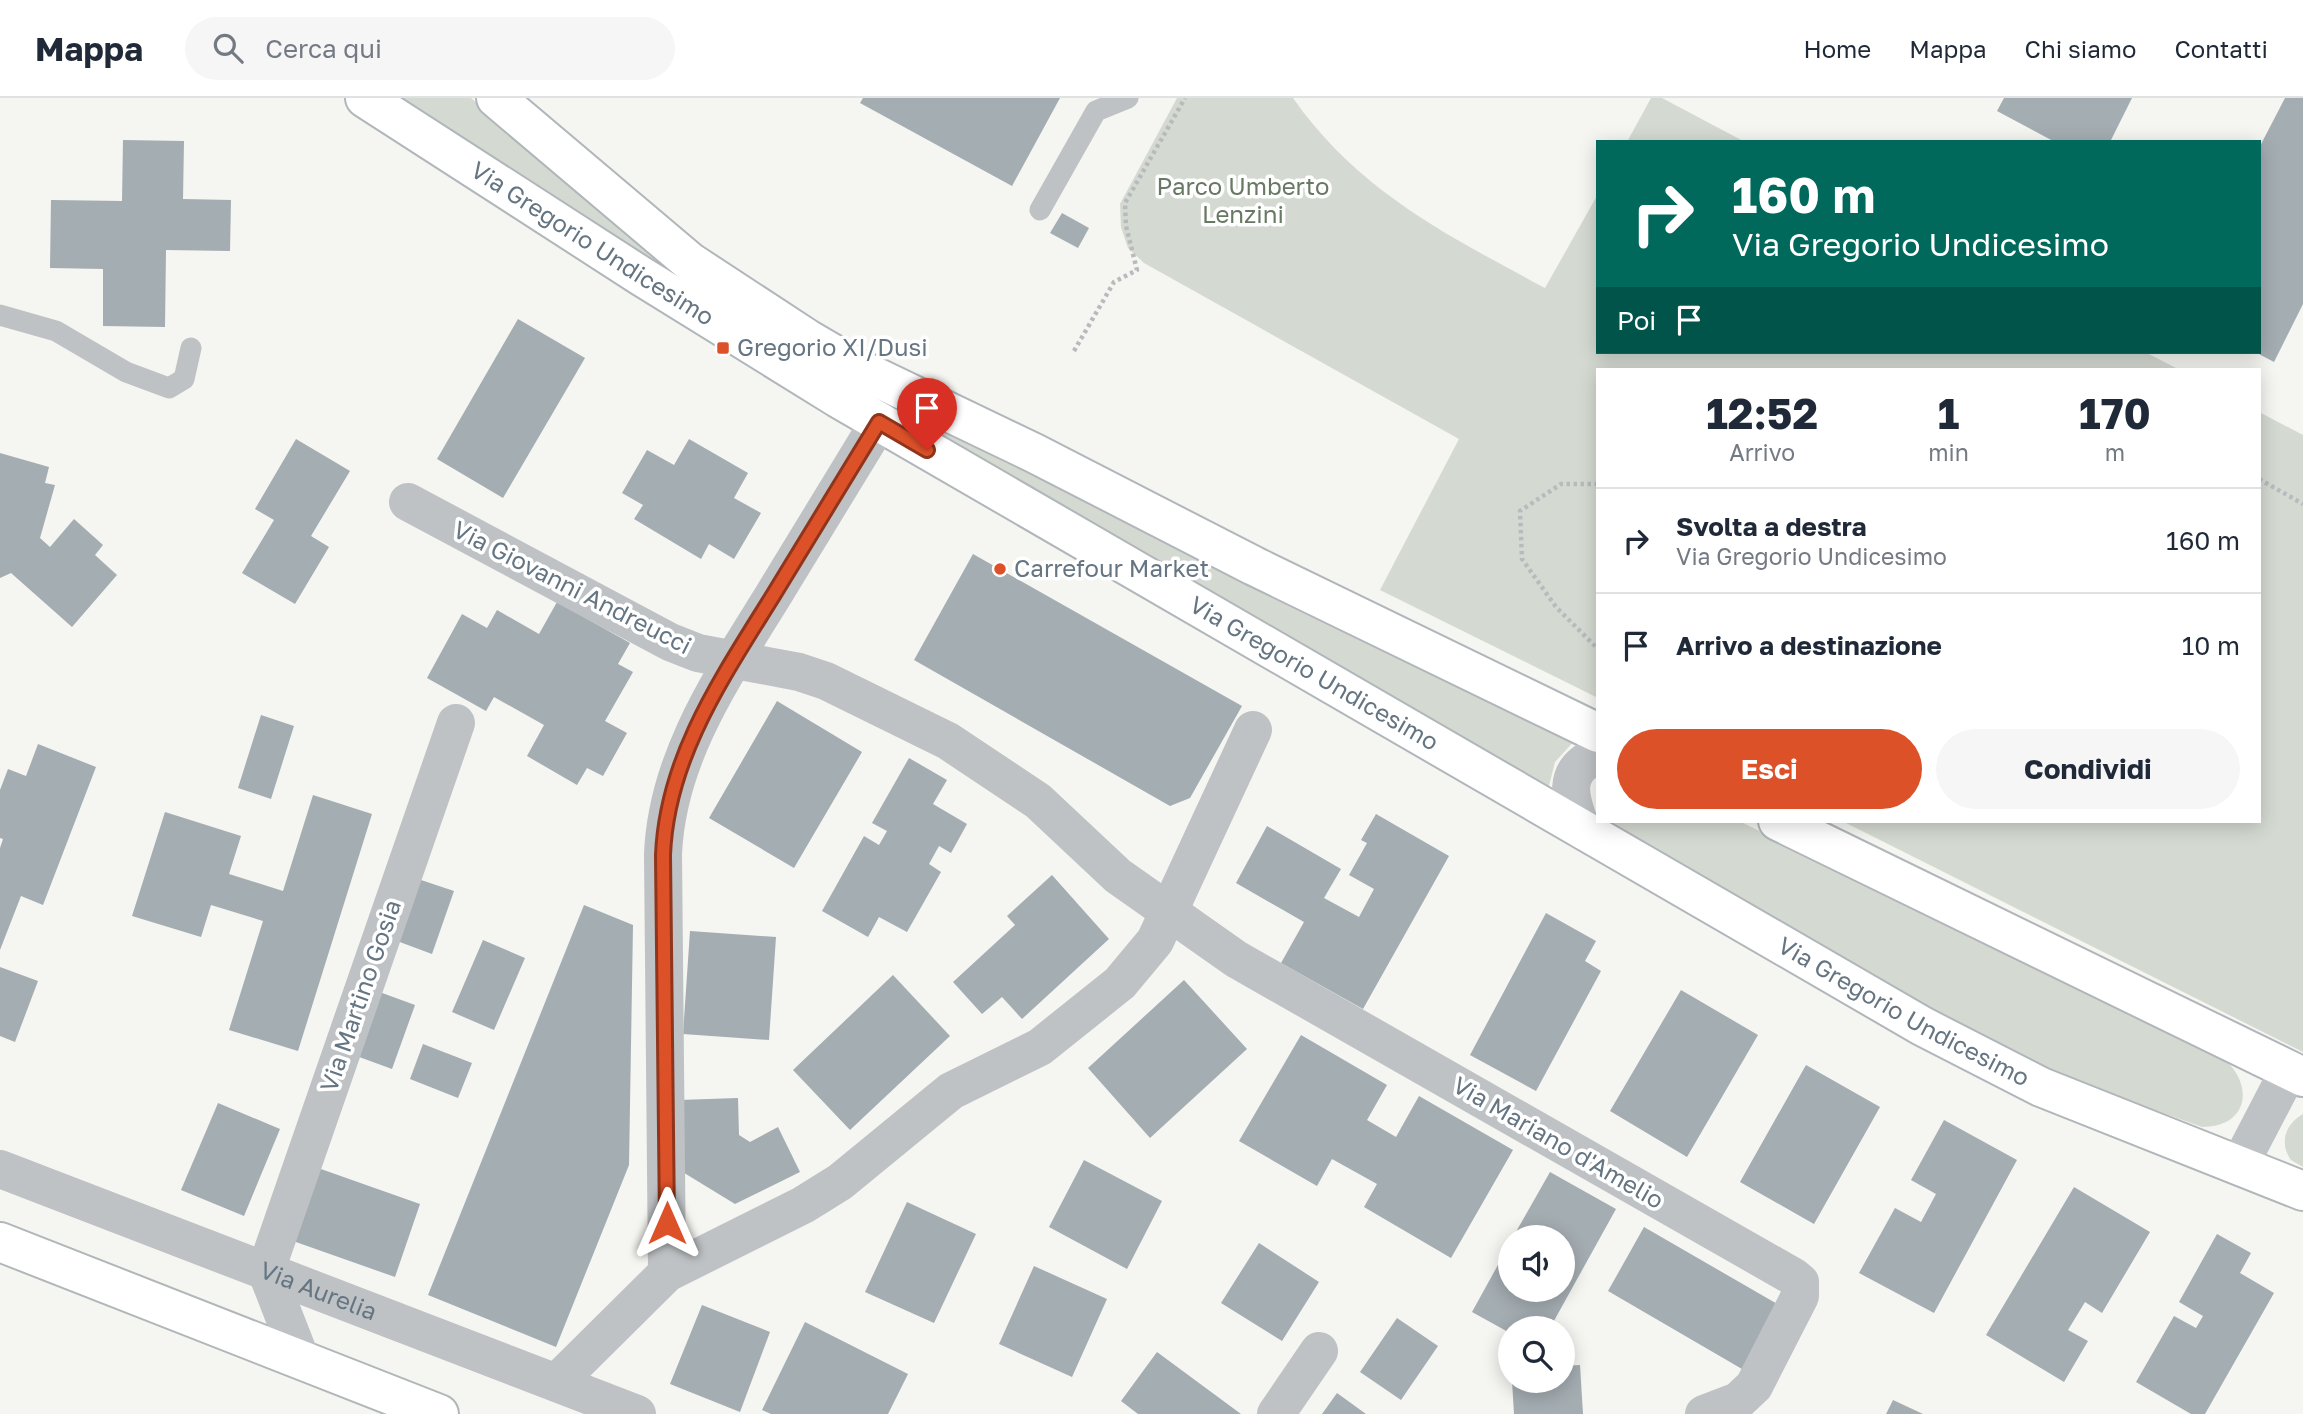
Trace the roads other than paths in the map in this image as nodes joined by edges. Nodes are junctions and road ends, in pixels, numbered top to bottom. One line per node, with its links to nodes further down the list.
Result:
1 (365, 98): 7 (street, Via Gregorio Undicesimo)
2 (496, 98): 12 (street, Via Gregorio Undicesimo)
3 (1128, 98): 4 (lane)
4 (1040, 210)
5 (0, 315): 6 (lane)
6 (191, 348)
7 (879, 422): 9 (street); 15 (street, Via Gregorio Undicesimo)
8 (408, 502): 9 (street, Via Giovanni Andreucci)
9 (731, 660): 16 (street, Via Giovanni Andreucci); 23 (street)
10 (456, 723): 22 (street, Via Martino Gosia)
11 (1253, 730): 16 (street)
12 (1596, 732)
13 (1596, 756): 15 (street)
14 (1782, 823): 17 (street)
15 (1582, 830): 18 (street, Via Gregorio Undicesimo)
16 (1167, 914): 23 (street); 30 (street, Via Mariano d'Amelio)
17 (2296, 1074): 18 (street)
18 (2239, 1166): 20 (street, Via Gregorio Undicesimo)
19 (0, 1169): 22 (street, Via Aurelia)
20 (2303, 1191)
21 (0, 1242): 25 (street)
22 (266, 1270): 25 (street); 26 (street, Via Aurelia)
23 (667, 1272): 26 (street)
24 (1319, 1351): 29 (street)
25 (301, 1360): 27 (street)
26 (557, 1382): 28 (street, Via Aurelia)
27 (439, 1414)
28 (637, 1414)
29 (1276, 1414)
30 (1704, 1414)

